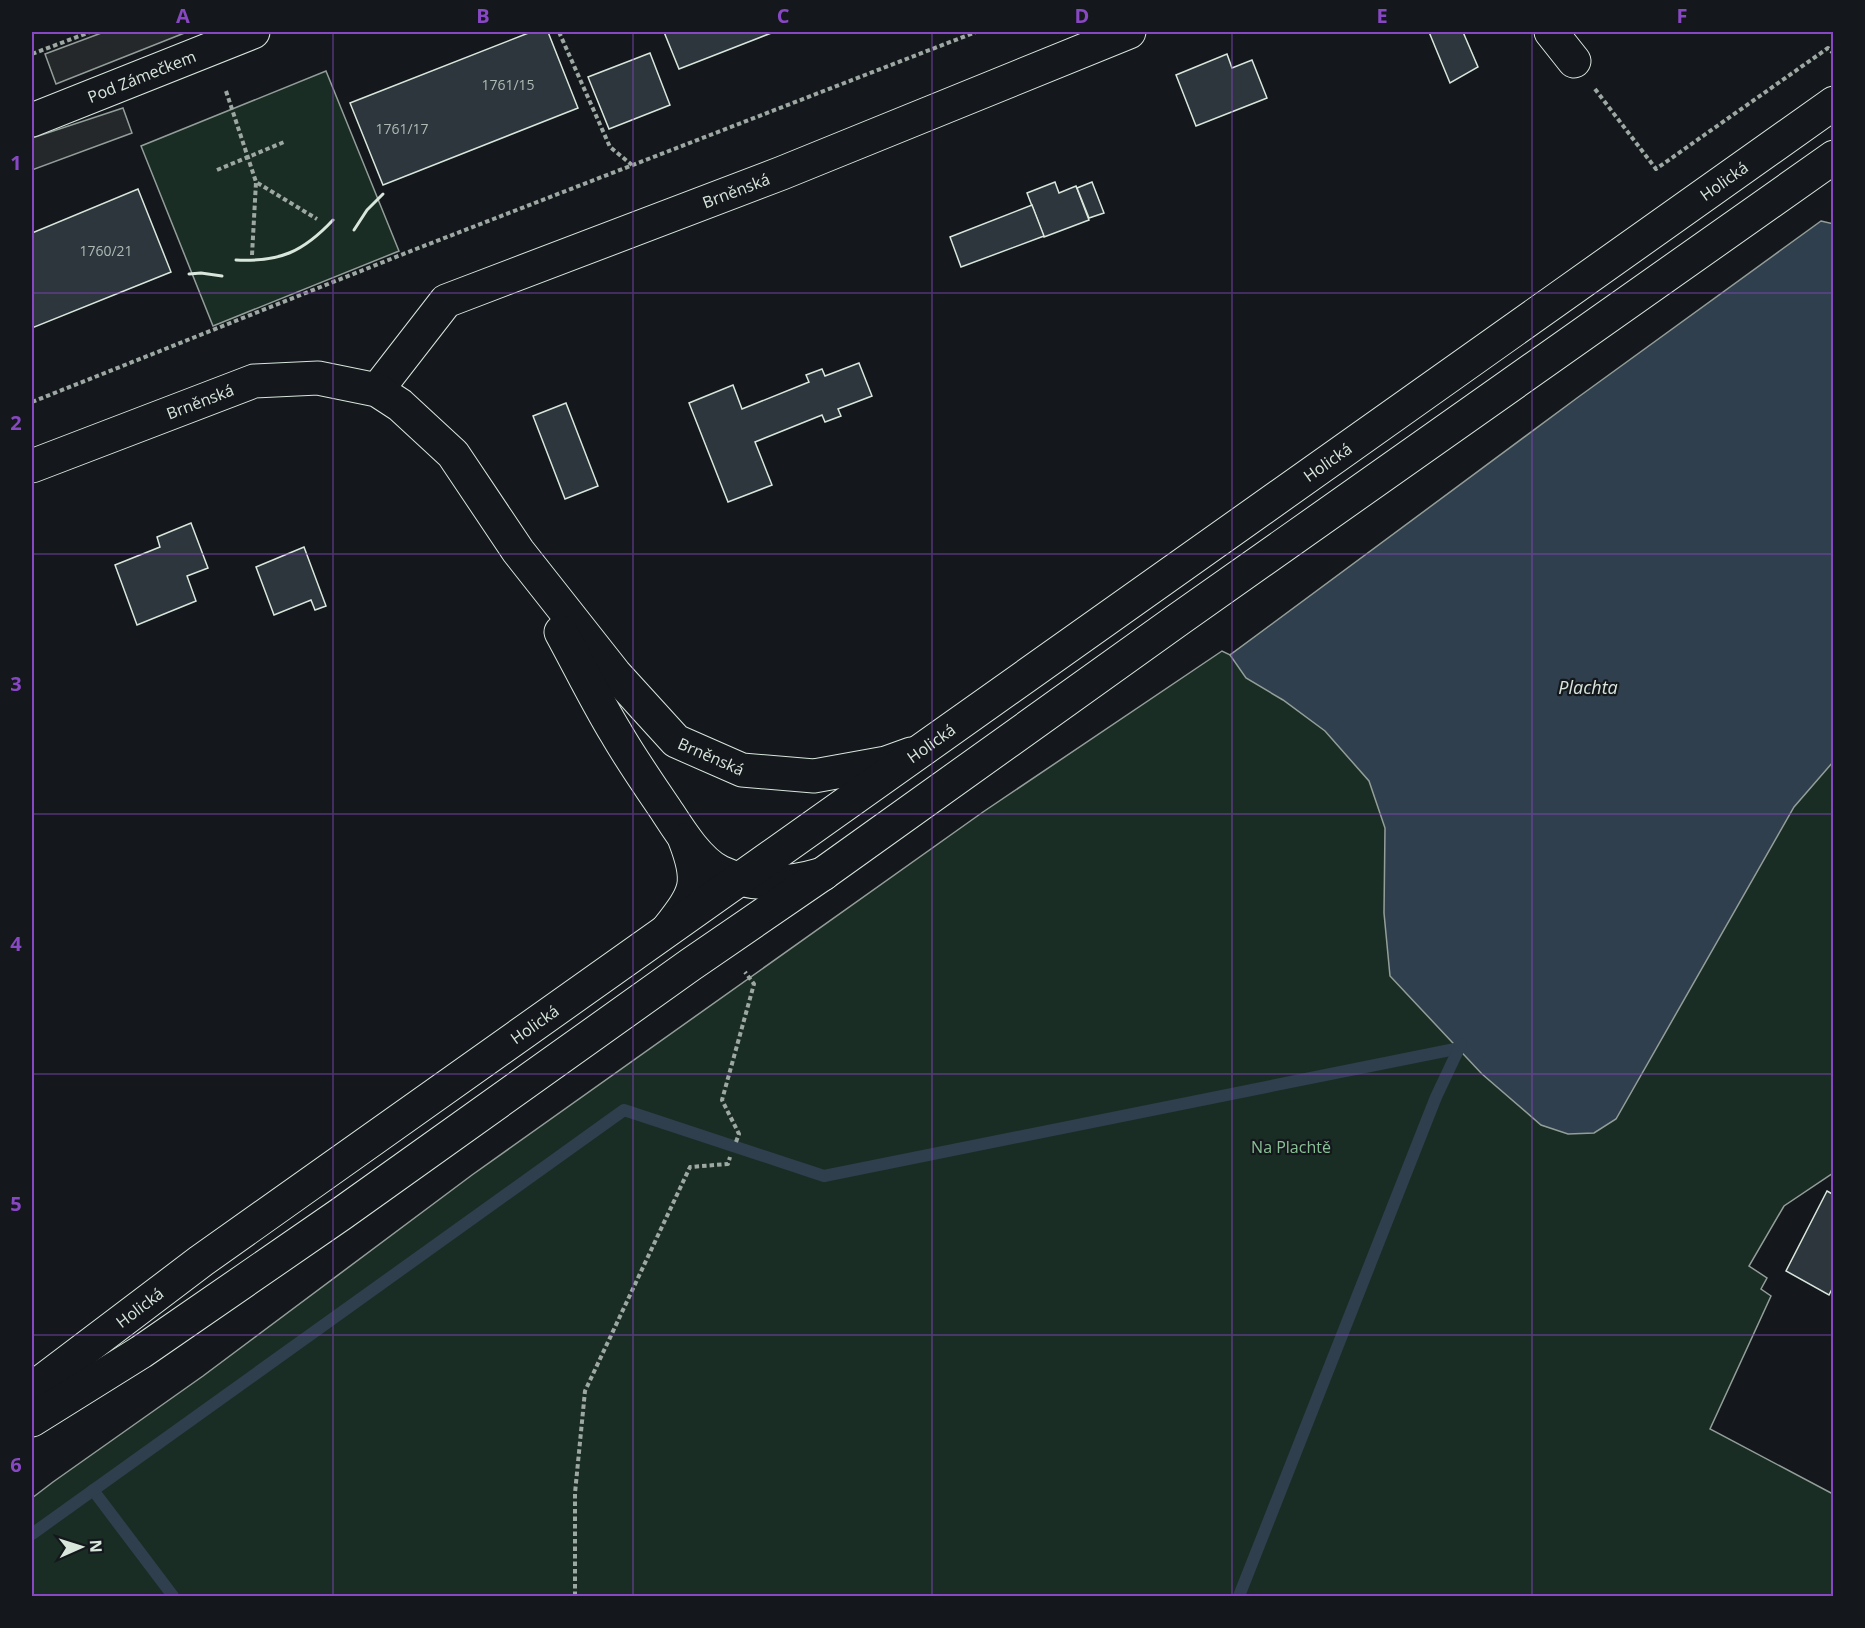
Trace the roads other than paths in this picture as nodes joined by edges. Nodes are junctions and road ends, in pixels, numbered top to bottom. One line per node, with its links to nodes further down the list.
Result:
1 (253, 32): 6 (main road, Pod Zámečkem)
2 (1129, 32): 8 (main road, Brněnská)
3 (1551, 32): 4 (main road)
4 (1574, 61)
5 (1833, 103): 11 (main road, Holická)
6 (32, 120)
7 (1833, 157): 13 (main road)
8 (377, 390): 9 (main road, Brněnská); 10 (main road, Brněnská)
9 (32, 466)
10 (518, 551): 11 (main road, Brněnská); 12 (main road, Brněnská)
11 (919, 751): 14 (main road, Holická)
12 (683, 836): 14 (main road, Brněnská); 15 (main road, Brněnská)
13 (824, 873): 14 (main road, Brněnská); 17 (main road)
14 (739, 878): 15 (main road, Holická)
15 (668, 929): 16 (main road, Holická)
16 (32, 1389)
17 (32, 1420)

